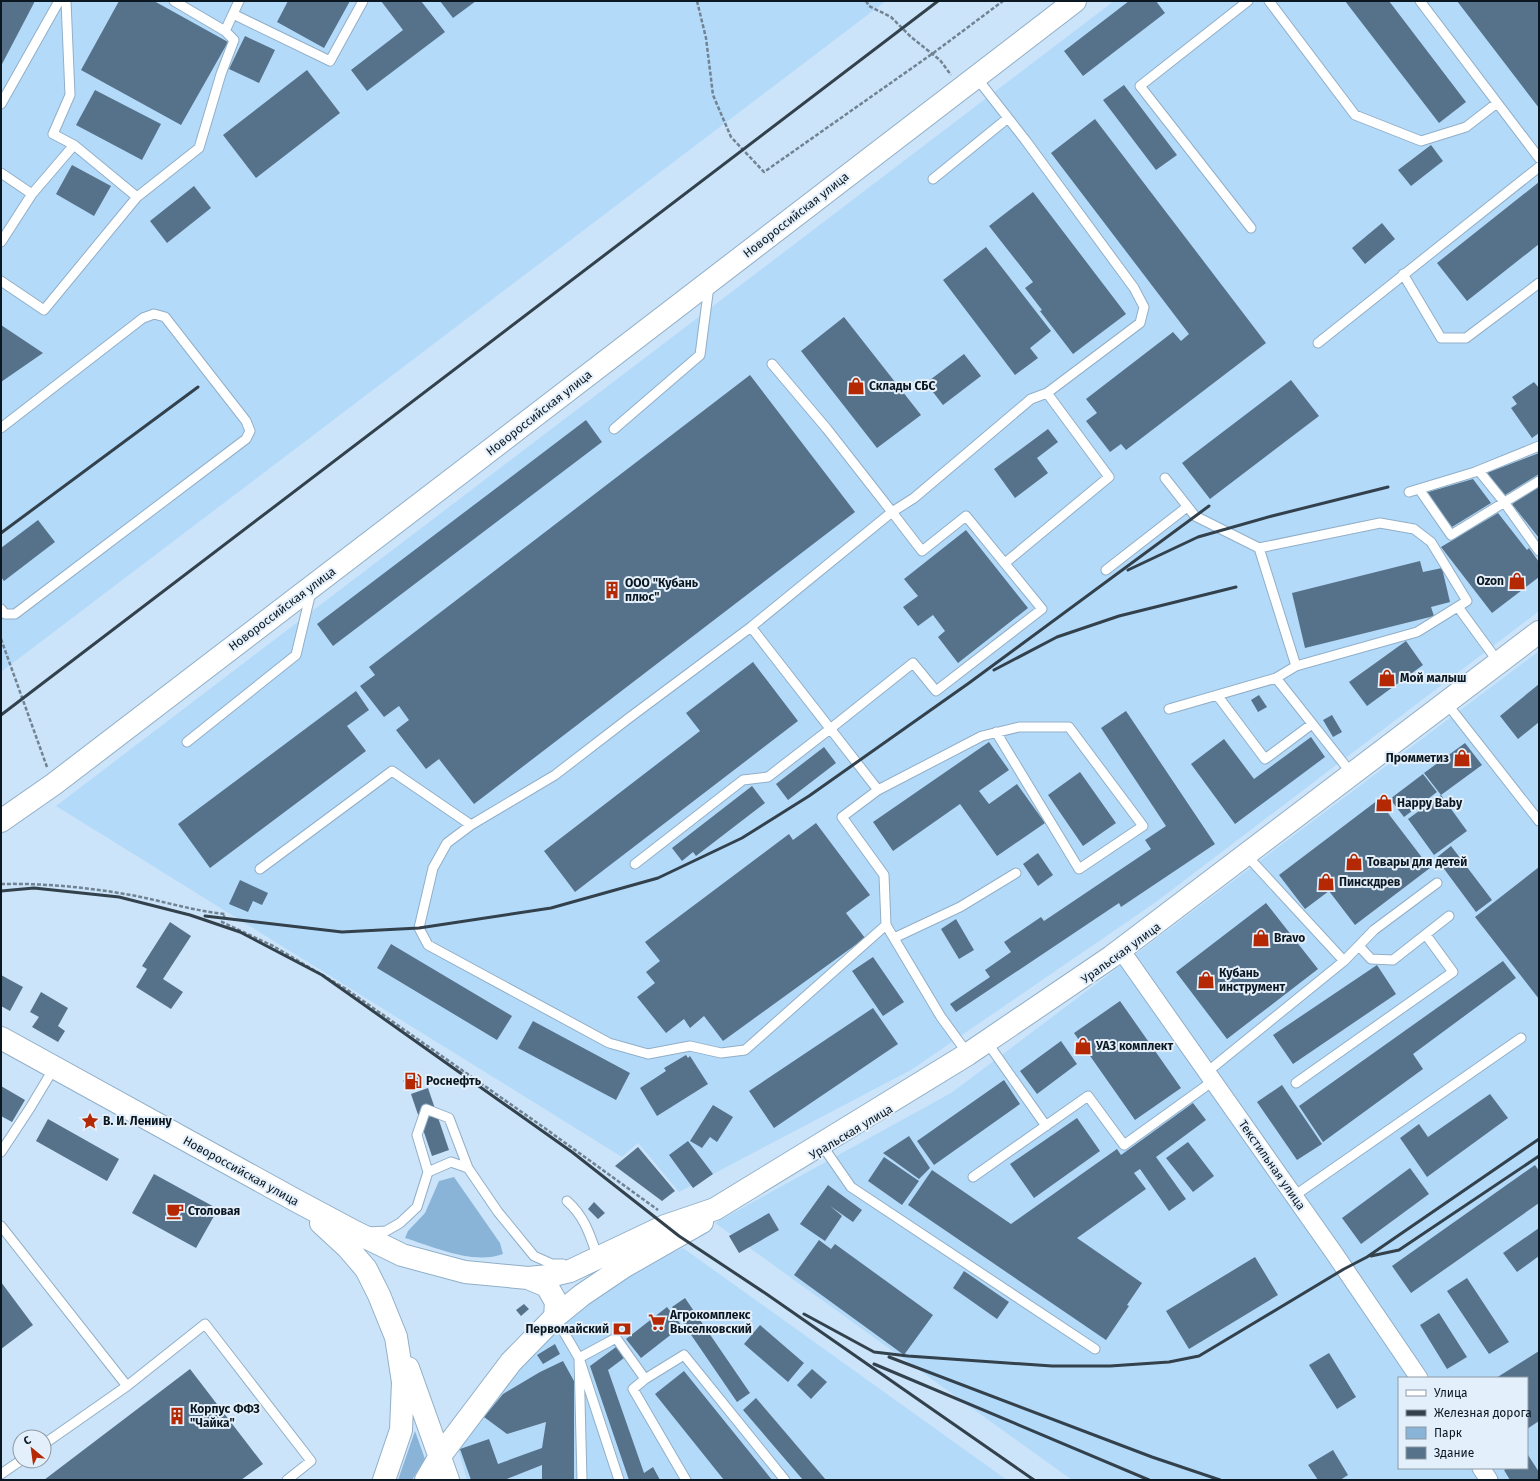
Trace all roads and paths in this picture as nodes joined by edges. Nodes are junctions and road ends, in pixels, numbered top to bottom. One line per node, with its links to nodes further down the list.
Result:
1 (59, 1): 18 (lane)
2 (66, 1): 20 (lane)
3 (174, 1): 14 (lane)
4 (239, 1): 13 (lane)
5 (363, 1): 13 (lane)
6 (697, 1): 15 (path)
7 (866, 1): 15 (path)
8 (1003, 1): 15 (path)
9 (1075, 1): 16 (main road, Новороссийская улица)
10 (1248, 1): 27 (lane)
11 (1269, 1): 17 (lane)
12 (1420, 1): 17 (lane)
13 (233, 14): 14 (lane)
14 (225, 31): 26 (lane)
15 (932, 54): 16 (path)
16 (969, 83): 19 (lane); 31 (main road, Новороссийская улица)
17 (1497, 103): 21 (lane)
18 (1, 104)
19 (1008, 118): 24 (lane); 35 (lane)
20 (74, 145): 25 (lane); 26 (lane)
21 (1539, 158)
22 (1539, 167): 29 (lane)
23 (1, 173): 25 (lane)
24 (934, 179)
25 (32, 194): 28 (lane)
26 (137, 197): 30 (lane)
27 (1251, 228)
28 (1, 242)
29 (1403, 274): 32 (lane); 33 (lane)
30 (1, 281)
31 (710, 282): 37 (lane); 51 (main road, Новороссийская улица)
32 (1539, 284)
33 (1318, 343)
34 (772, 364): 46 (lane)
35 (1047, 393): 46 (lane); 49 (lane)
36 (1, 428): 53 (lane)
37 (614, 428)
38 (1539, 446): 39 (lane)
39 (1479, 470): 42 (lane); 44 (lane)
40 (1165, 478): 45 (lane)
41 (1539, 481): 44 (lane)
42 (1419, 489): 43 (lane); 44 (lane)
43 (1409, 492)
44 (1504, 502): 48 (lane)
45 (1187, 507): 47 (lane); 50 (lane)
46 (892, 512): 49 (lane); 54 (lane)
47 (1258, 548): 52 (lane); 59 (lane)
48 (1539, 550)
49 (1005, 563): 65 (lane)
50 (1106, 570)
51 (313, 586): 67 (lane); 69 (main road, Новороссийская улица)
52 (1458, 607): 58 (lane); 59 (lane)
53 (1, 609)
54 (751, 627): 65 (lane); 73 (lane)
55 (1539, 632): 58 (main road, Уральская улица)
56 (1539, 636): 62 (main road, Уральская улица)
57 (1, 639): 69 (path)
58 (1499, 663): 68 (main road, Уральская улица)
59 (1296, 666): 60 (lane)
60 (1276, 678): 61 (lane); 64 (lane)
61 (1217, 695): 63 (lane); 64 (lane)
62 (1448, 705): 68 (main road, Уральская улица); 72 (lane)
63 (1169, 709)
64 (1312, 724): 68 (lane)
65 (830, 729): 70 (lane); 75 (lane)
66 (996, 732): 66 (lane); 70 (lane)
67 (187, 742)
68 (1353, 776): 74 (main road, Уральская улица); 85 (main road, Уральская улица)
69 (54, 784): 71 (main road, Новороссийская улица)
70 (878, 790): 81 (lane)
71 (1, 821)
72 (1539, 821)
73 (472, 825): 76 (lane); 81 (lane)
74 (1248, 857): 85 (main road, Уральская улица); 86 (lane)
75 (635, 864)
76 (260, 869)
77 (1016, 873): 83 (lane)
78 (1437, 883): 84 (lane)
79 (1, 884): 104 (path)
80 (1449, 916): 82 (lane)
81 (886, 925): 83 (lane)
82 (1426, 934): 84 (lane); 93 (lane)
83 (894, 938): 90 (lane)
84 (1359, 946): 86 (lane)
85 (1121, 952): 89 (main road, Уральская улица); 90 (main road, Уральская улица); 92 (street, Текстильная улица)
86 (1344, 961): 92 (lane)
87 (1, 1038): 91 (main road, Новороссийская улица)
88 (1521, 1038): 100 (lane)
89 (989, 1045): 94 (lane); 95 (main road, Уральская улица)
90 (968, 1054): 95 (main road, Уральская улица)
91 (54, 1068): 96 (lane); 101 (main road, Новороссийская улица)
92 (1210, 1077): 94 (lane); 100 (street, Текстильная улица)
93 (1296, 1083)
94 (1046, 1126): 99 (lane)
95 (823, 1146): 104 (main road, Уральская улица); 104 (main road, Уральская улица); 110 (lane)
96 (1, 1152)
97 (468, 1168): 98 (lane); 98 (lane); 106 (lane)
98 (428, 1172): 105 (lane)
99 (973, 1177)
100 (1294, 1196): 112 (street, Текстильная улица)
101 (294, 1200): 105 (main road, Новороссийская улица); 109 (main road)
102 (567, 1201): 106 (lane)
103 (1, 1226): 114 (lane)
104 (677, 1229): 106 (main road); 108 (main road)
105 (355, 1232): 107 (main road, Новороссийская улица)
106 (598, 1258): 107 (main road)
107 (528, 1278): 108 (main road)
108 (556, 1317): 111 (lane); 116 (main road)
109 (396, 1337): 116 (main road); 121 (main road)
110 (1095, 1349)
111 (579, 1358): 113 (lane); 124 (lane); 125 (lane)
112 (1418, 1377)
113 (645, 1379): 126 (lane); 127 (lane)
114 (126, 1386): 115 (lane); 120 (lane)
115 (52, 1438)
116 (440, 1456): 122 (main road); 123 (main road)
117 (12, 1466): 119 (lane)
118 (1482, 1469): 128 (street)
119 (1, 1474)
120 (287, 1480)
121 (384, 1480)
122 (426, 1480)
123 (448, 1480)
124 (582, 1480)
125 (619, 1480)
126 (686, 1480)
127 (784, 1480)
128 (1489, 1480)

